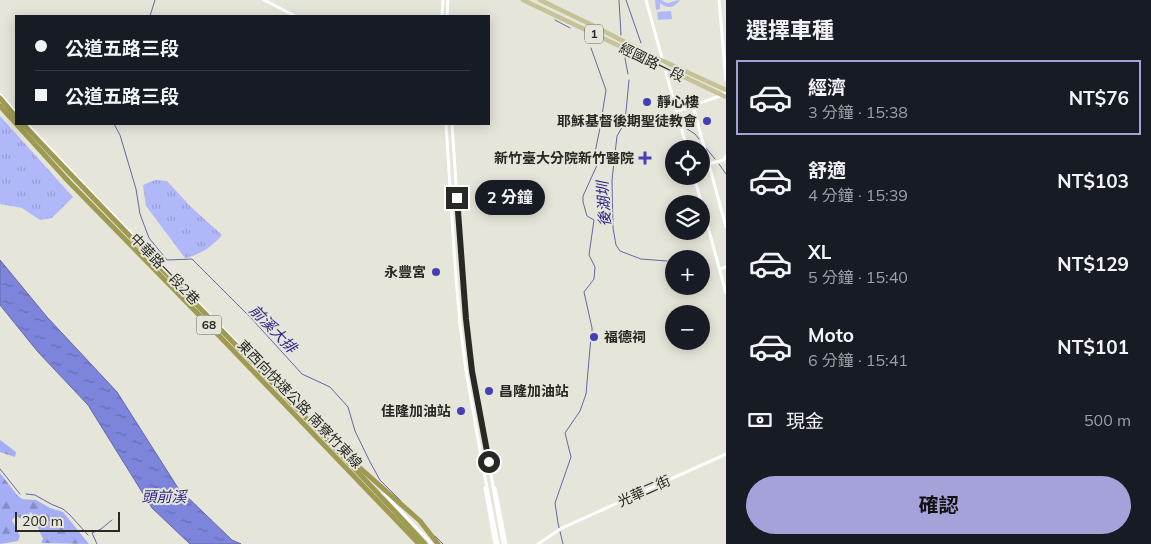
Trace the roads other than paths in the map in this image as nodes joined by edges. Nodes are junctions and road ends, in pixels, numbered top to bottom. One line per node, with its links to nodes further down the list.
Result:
1 (264, 0): 8 (street)
2 (443, 0): 9 (street)
3 (448, 0): 10 (street)
4 (523, 0): 12 (main road, 經國路一段 / 1)
5 (540, 0): 11 (main road, 經國路一段 / 1)
6 (646, 0): 11 (street)
7 (719, 0): 13 (street)
8 (293, 15)
9 (442, 15)
10 (447, 15)
11 (662, 60): 12 (street); 14 (main road, 經國路一段 / 1)
12 (665, 69): 14 (main road, 經國路一段 / 1); 20 (street)
13 (726, 80)
14 (725, 93): 18 (street)
15 (0, 94): 19 (street)
16 (0, 98): 21 (highway)
17 (0, 106): 22 (highway, 東西向快速公路 南寮竹東線 / 68)
18 (693, 106): 20 (street); 29 (street)
19 (15, 111)
20 (677, 111): 28 (street)
21 (15, 116)
22 (15, 123)
23 (17, 125): 44 (highway, 東西向快速公路 南寮竹東線 / 68)
24 (26, 125): 40 (street, 中華路一段2巷)
25 (26, 125): 45 (highway, 東西向快速公路 南寮竹東線 / 68)
26 (446, 125): 39 (street)
27 (452, 125): 38 (street)
28 (685, 140)
29 (702, 140)
30 (726, 156): 31 (street)
31 (710, 164)
32 (710, 171): 34 (street)
33 (697, 185): 36 (street)
34 (726, 228)
35 (726, 267): 36 (street)
36 (720, 269): 37 (street)
37 (726, 293)
38 (480, 412): 39 (street); 49 (street)
39 (474, 413): 48 (street)
40 (326, 435): 41 (street, 中華路一段2巷); 42 (street, 中華路一段2巷)
41 (337, 447): 42 (street, 中華路一段2巷); 47 (highway)
42 (339, 454): 46 (street, 中華路一段2巷)
43 (726, 454): 50 (street, 光華二街)
44 (419, 544)
45 (425, 544)
46 (432, 544)
47 (438, 544)
48 (497, 544)
49 (504, 544)
50 (538, 544)

